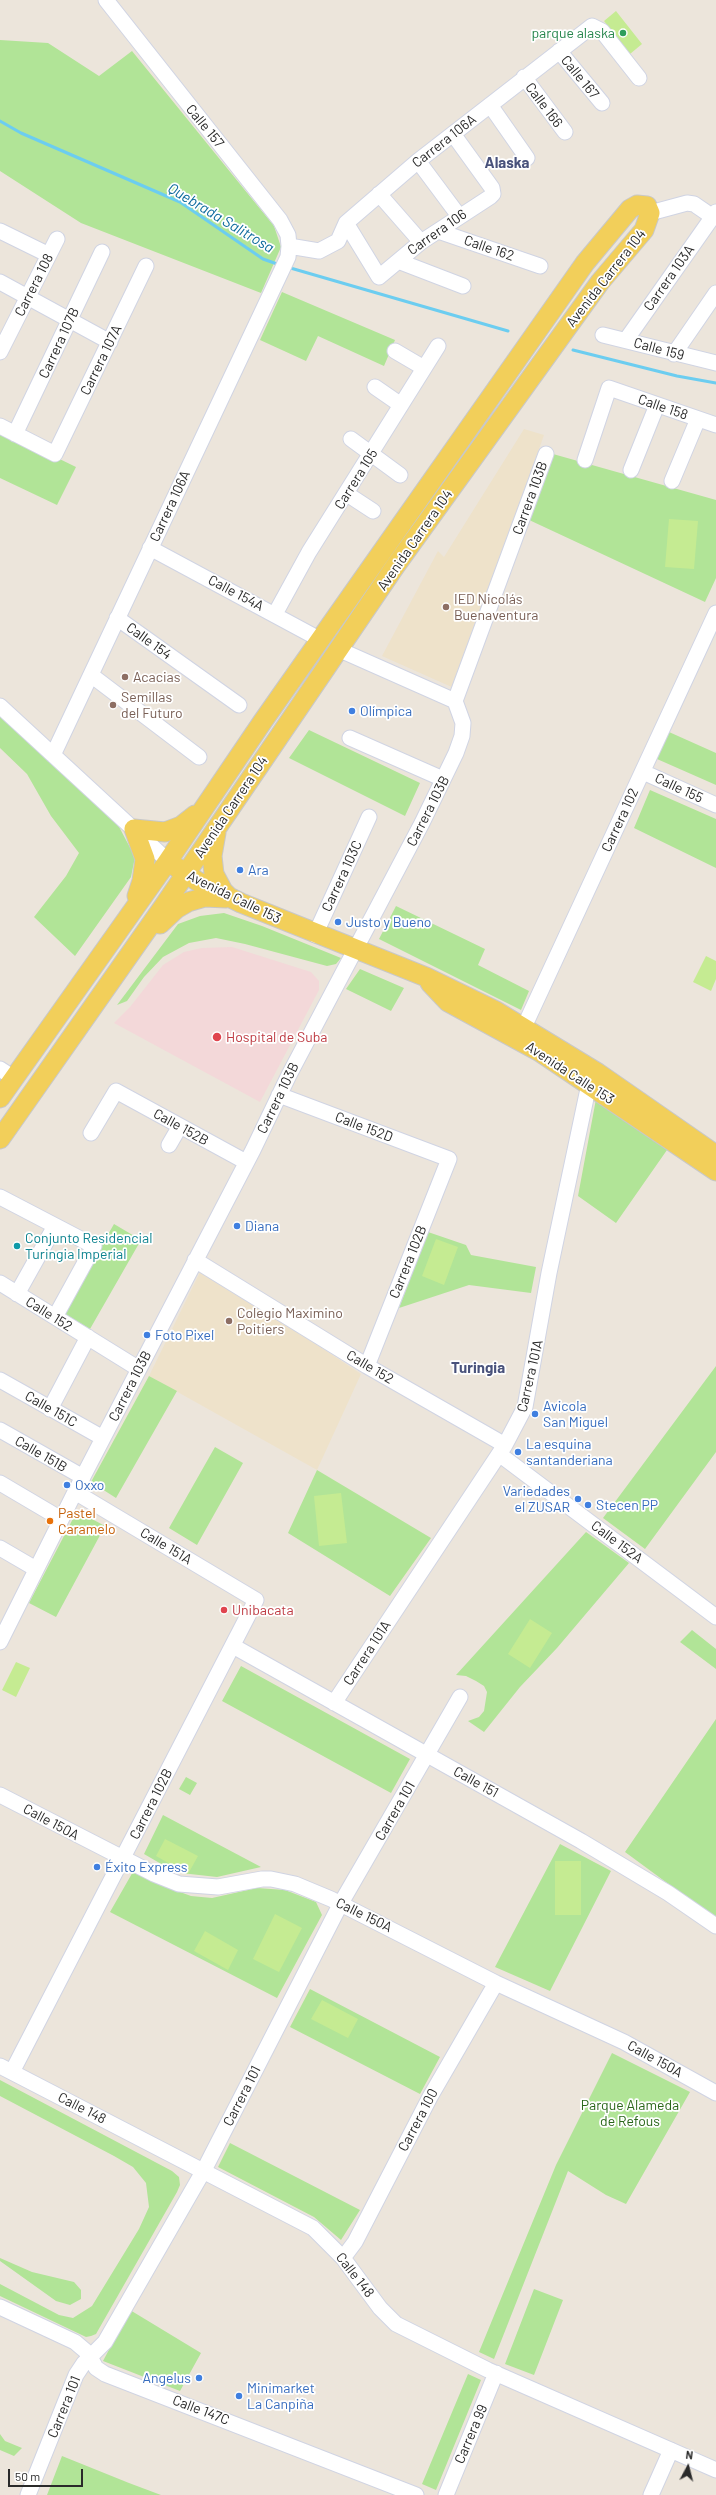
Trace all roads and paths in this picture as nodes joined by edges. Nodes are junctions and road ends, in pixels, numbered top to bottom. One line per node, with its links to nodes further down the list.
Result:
1 (106, 0): 21 (street, Calle 157)
2 (559, 51): 3 (street, Carrera 106A); 4 (street, Carrera 106A); 5 (street, Calle 167)
3 (524, 77): 6 (street, Carrera 106A); 7 (street, Calle 166)
4 (639, 78)
5 (602, 103)
6 (490, 105): 8 (street, Carrera 106A); 9 (street)
7 (565, 132)
8 (453, 134): 10 (street, Carrera 106A); 14 (street, Carrera 106)
9 (528, 158)
10 (418, 161): 11 (street, Carrera 106A); 14 (street)
11 (379, 194): 15 (street, Carrera 106A); 19 (street)
12 (650, 213): 13 (street); 61 (main road, Avenida Carrera 104); 62 (main road, Avenida Carrera 104)
13 (714, 214): 33 (street, Carrera 103A)
14 (459, 216): 17 (street, Carrera 106)
15 (346, 223): 21 (street, Carrera 106A); 23 (street, Carrera 106)
16 (0, 231): 22 (street)
17 (438, 231): 19 (street, Carrera 106); 25 (street, Calle 162)
18 (57, 239): 22 (street, Carrera 108)
19 (421, 242): 23 (street, Carrera 106)
20 (102, 252): 30 (street, Carrera 107B)
21 (288, 252): 57 (street, Carrera 106A)
22 (49, 255): 29 (street, Carrera 108)
23 (398, 261): 27 (street)
24 (146, 266): 34 (street, Carrera 107A)
25 (540, 266)
26 (0, 282): 29 (street)
27 (463, 286)
28 (716, 293): 38 (street)
29 (28, 297): 30 (street); 31 (street, Carrera 108)
30 (69, 322): 34 (street); 47 (street, Carrera 107B)
31 (5, 327): 37 (street, Carrera 108)
32 (603, 335): 33 (street, Calle 159)
33 (626, 340): 38 (street, Calle 159)
34 (110, 342): 47 (street, Carrera 107A)
35 (438, 346): 40 (street, Carrera 105)
36 (395, 351): 40 (street)
37 (0, 352)
38 (674, 354): 39 (street, Calle 159)
39 (715, 362)
40 (424, 368): 42 (street, Carrera 105)
41 (374, 387): 42 (street)
42 (401, 405): 49 (street, Carrera 105)
43 (657, 405): 44 (street, Calle 158); 51 (street, Calle 158); 52 (street)
44 (698, 419): 45 (street, Calle 158); 54 (street)
45 (716, 425)
46 (0, 426): 47 (street)
47 (16, 434)
48 (350, 439): 49 (street)
49 (372, 454): 53 (street); 55 (street, Carrera 105)
50 (546, 454): 64 (street, Carrera 103B)
51 (585, 460)
52 (631, 470)
53 (400, 475)
54 (672, 481)
55 (347, 494): 56 (street); 59 (street, Carrera 105)
56 (373, 511)
57 (150, 548): 59 (street, Calle 154A); 60 (street, Carrera 106A)
58 (716, 613): 70 (street, Carrera 102)
59 (275, 614): 61 (street, Calle 154A)
60 (118, 618): 63 (street, Carrera 106A); 66 (street, Calle 154)
61 (321, 640): 73 (main road, Avenida Carrera 104)
62 (340, 650): 64 (street); 75 (main road, Avenida Carrera 104)
63 (91, 675): 68 (street, Carrera 106A); 69 (street)
64 (455, 701): 71 (street, Carrera 103B)
65 (0, 706): 68 (street, Avenida Calle 153)
66 (239, 706)
67 (350, 738): 71 (street)
68 (53, 755): 76 (street, Avenida Calle 153)
69 (199, 757)
70 (643, 772): 72 (street, Calle 155); 85 (street, Carrera 102)
71 (444, 779): 82 (street, Carrera 103B)
72 (716, 805)
73 (204, 808): 76 (main road); 77 (main road, Avenida Carrera 104)
74 (369, 817): 81 (street, Carrera 103C)
75 (217, 827): 78 (main road, Avenida Carrera 104); 79 (main road)
76 (134, 829): 77 (street, Avenida Calle 153); 80 (main road)
77 (168, 861): 78 (main road, Avenida Calle 153); 80 (main road, Avenida Carrera 104)
78 (186, 874): 79 (main road, Avenida Calle 153); 83 (main road, Avenida Carrera 104)
79 (230, 898): 81 (main road, Avenida Calle 153); 83 (main road)
80 (129, 913): 86 (main road, Avenida Carrera 104)
81 (315, 934): 82 (main road, Avenida Calle 153)
82 (356, 950): 84 (main road, Avenida Calle 153); 88 (street, Carrera 103B)
83 (131, 952): 92 (main road, Avenida Carrera 104)
84 (426, 977): 85 (main road, Avenida Calle 153); 87 (main road, Avenida Calle 153)
85 (524, 1027): 87 (main road, Avenida Calle 153)
86 (7, 1074): 89 (main road, Avenida Carrera 104)
87 (593, 1078): 94 (main road, Avenida Calle 153); 110 (street, Carrera 101A)
88 (279, 1095): 95 (street, Calle 152D); 96 (street, Carrera 103B)
89 (0, 1098)
90 (180, 1126): 91 (street, Calle 152B); 93 (street); 96 (street, Calle 152B)
91 (91, 1133)
92 (0, 1139)
93 (169, 1145)
94 (715, 1157)
95 (449, 1159): 104 (street, Carrera 102B)
96 (246, 1162): 99 (street, Carrera 103B)
97 (0, 1197): 98 (street)
98 (55, 1226): 101 (street); 102 (street)
99 (195, 1260): 104 (street, Calle 152); 105 (street, Carrera 103B)
100 (0, 1283): 101 (street, Calle 152)
101 (17, 1294): 102 (street, Calle 152)
102 (55, 1317): 103 (street, Calle 152)
103 (88, 1337): 105 (street, Calle 152); 107 (street)
104 (367, 1366): 110 (street, Calle 152)
105 (139, 1369): 109 (street, Carrera 103B)
106 (0, 1380): 107 (street, Calle 151C)
107 (50, 1409): 109 (street, Calle 151C)
108 (0, 1430): 111 (street, Calle 151B)
109 (103, 1438): 111 (street, Carrera 103B)
110 (502, 1450): 118 (street, Calle 152A); 122 (street, Carrera 101A)
111 (83, 1477): 113 (street, Carrera 103B)
112 (0, 1483): 114 (street)
113 (75, 1492): 114 (street, Carrera 103B); 117 (street, Calle 151A)
114 (61, 1519): 116 (street, Carrera 103B)
115 (0, 1548): 116 (street)
116 (36, 1569): 119 (street, Carrera 103B)
117 (256, 1600): 120 (street, Carrera 102B)
118 (716, 1617)
119 (0, 1642)
120 (233, 1646): 122 (street, Calle 151); 125 (street, Carrera 102B)
121 (460, 1697): 123 (street, Carrera 101)
122 (334, 1703): 123 (street, Calle 151)
123 (427, 1755): 126 (street, Carrera 101); 127 (street, Calle 151)
124 (0, 1795): 125 (street, Calle 150A)
125 (123, 1858): 126 (street, Calle 150A); 129 (street, Carrera 102B)
126 (341, 1903): 128 (street, Calle 150A); 131 (street, Carrera 101)
127 (716, 1926)
128 (496, 1983): 130 (street, Calle 150A); 132 (street, Carrera 100)
129 (6, 2069): 131 (street, Calle 148)
130 (716, 2093)
131 (204, 2170): 132 (street, Calle 148); 134 (street, Carrera 101)
132 (343, 2258): 135 (street, Calle 148)
133 (0, 2307): 134 (street, Calle 147C)
134 (90, 2357): 138 (street, Carrera 101); 139 (street, Calle 147C)
135 (496, 2373): 136 (street, Calle 148); 140 (street, Carrera 99)
136 (670, 2450): 137 (street, Calle 148); 141 (street)
137 (716, 2470)
138 (28, 2495)
139 (416, 2495)
140 (446, 2495)
141 (651, 2495)

